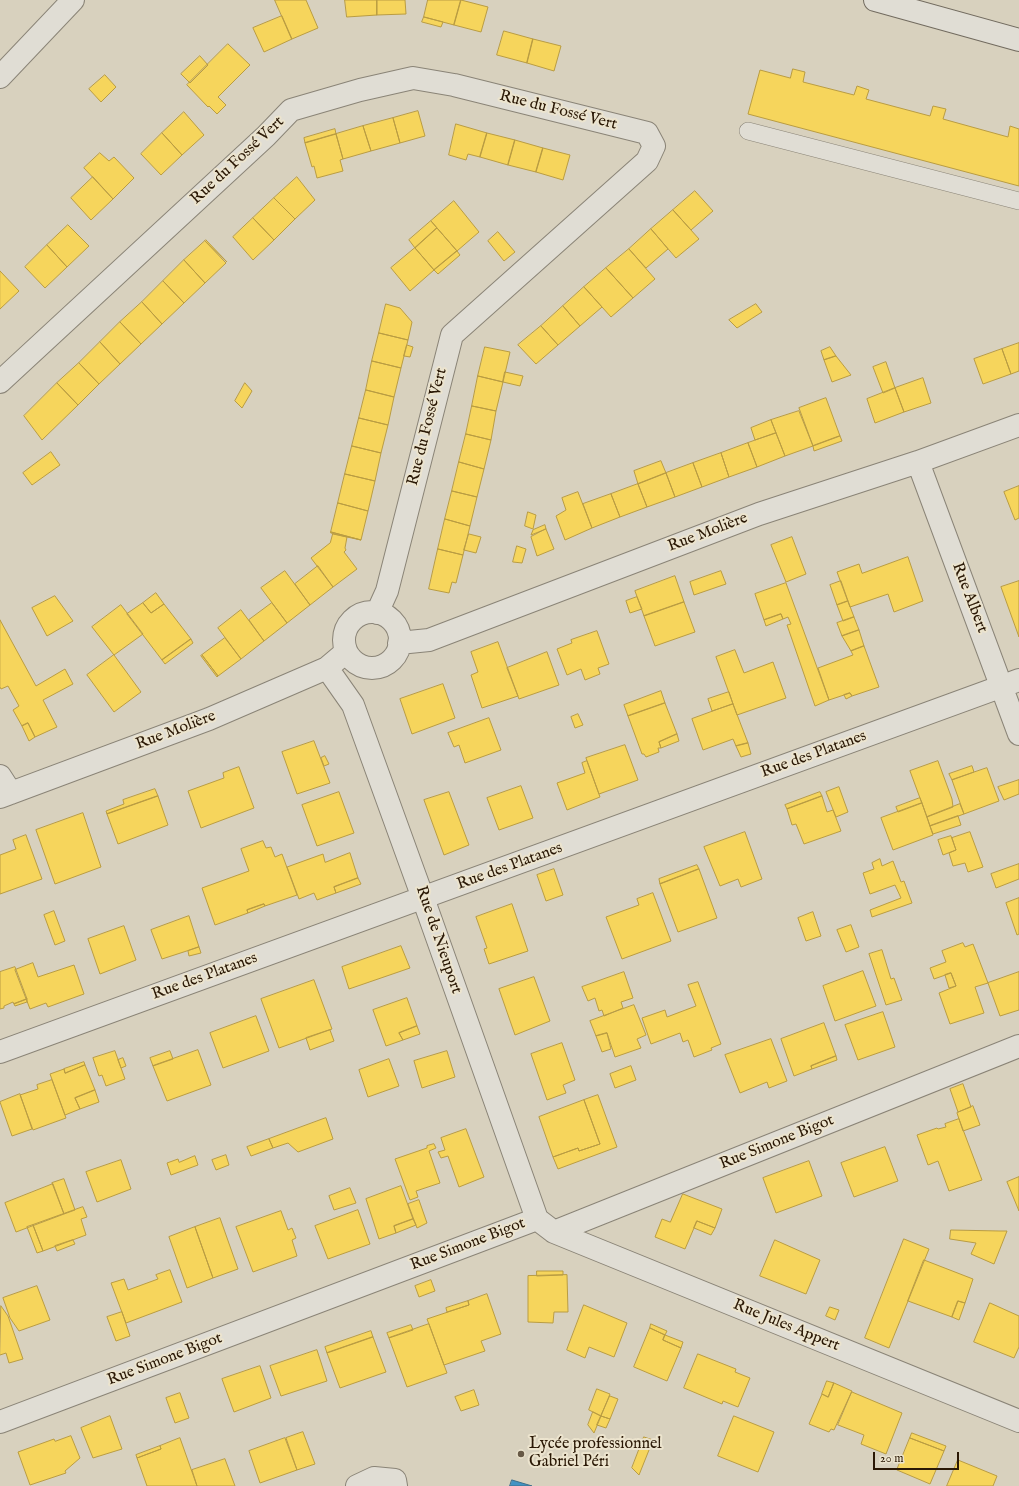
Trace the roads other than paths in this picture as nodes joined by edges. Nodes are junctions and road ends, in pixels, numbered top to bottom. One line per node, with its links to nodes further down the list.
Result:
1 (73, 0): 4 (street)
2 (875, 0): 3 (street)
3 (1019, 40)
4 (0, 77)
5 (748, 131): 6 (lane)
6 (1019, 201)
7 (0, 382): 10 (street, Rue du Fossé Vert)
8 (1019, 425): 9 (street, Rue Molière)
9 (918, 462): 11 (street, Rue Molière); 14 (street, Rue Albert)
10 (377, 613): 11 (street); 12 (street)
11 (399, 643): 12 (street)
12 (346, 652): 13 (street, Rue Molière)
13 (327, 668): 16 (street, Rue Molière); 17 (street, Rue de Nieuport)
14 (1010, 683): 15 (street, Rue Albert); 17 (street, Rue des Platanes)
15 (1019, 734)
16 (4, 789)
17 (423, 898): 19 (street, Rue des Platanes); 20 (street, Rue de Nieuport)
18 (1019, 1046): 21 (street, Rue Simone Bigot)
19 (0, 1052)
20 (536, 1219): 21 (street, Rue Simone Bigot); 23 (street, Rue Simone Bigot)
21 (554, 1232): 22 (street, Rue Jules Appert)
22 (1019, 1421)
23 (0, 1422)
24 (396, 1483): 25 (street)
25 (357, 1486)

